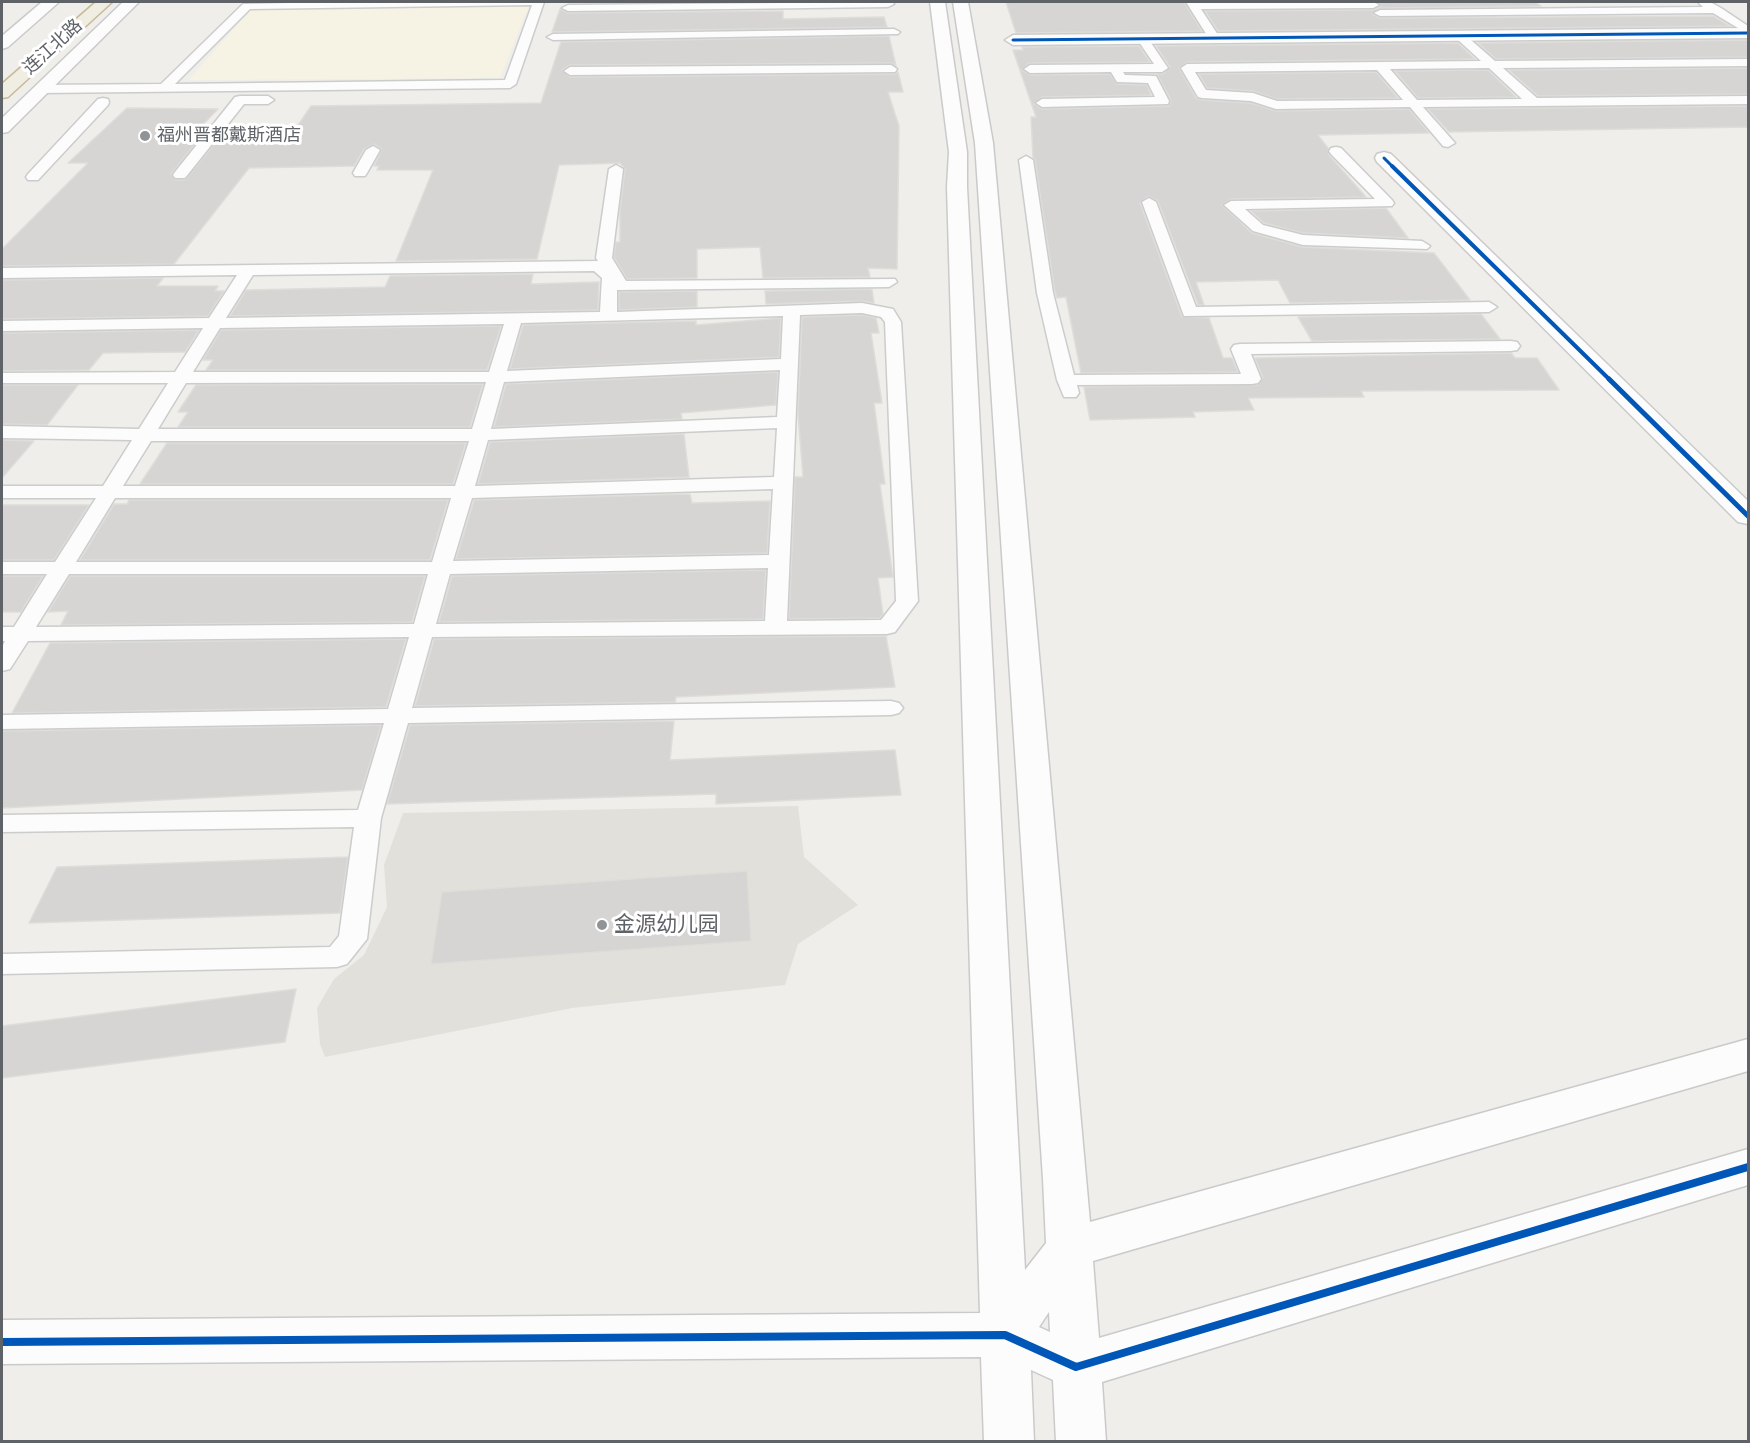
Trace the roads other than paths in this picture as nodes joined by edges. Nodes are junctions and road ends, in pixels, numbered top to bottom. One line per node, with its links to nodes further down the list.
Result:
1 (104, 2): 37 (highway, 连江北路)
2 (539, 2): 36 (lane); 36 (lane)
3 (937, 2): 101 (main road)
4 (960, 2): 100 (main road)
5 (1561, 2): 15 (lane)
6 (1703, 2): 14 (lane)
7 (47, 3): 26 (main road)
8 (137, 3): 38 (main road)
9 (888, 4): 16 (lane)
10 (1193, 4): 11 (lane); 23 (lane)
11 (1281, 4): 12 (lane)
12 (1374, 6): 15 (lane); 21 (lane)
13 (568, 8): 16 (lane)
14 (1717, 10): 15 (lane); 18 (lane)
15 (1575, 11): 19 (lane)
16 (743, 32): 17 (lane); 20 (lane); 32 (lane); 34 (lane)
17 (894, 32)
18 (1749, 32): 19 (main road)
19 (1607, 34): 22 (main road)
20 (553, 36)
21 (1404, 36): 22 (main road); 23 (main road)
22 (1460, 36): 29 (lane)
23 (1214, 38): 24 (main road)
24 (1143, 39): 25 (main road); 31 (lane)
25 (1013, 40)
26 (2, 44)
27 (1729, 62): 28 (lane); 29 (lane); 35 (lane)
28 (1749, 62)
29 (1493, 65): 30 (lane); 44 (lane)
30 (1380, 66): 46 (lane); 46 (lane)
31 (1115, 68): 33 (lane); 45 (lane)
32 (891, 69)
33 (1030, 69)
34 (570, 71)
35 (1749, 76)
36 (164, 88): 38 (lane)
37 (2, 93)
38 (45, 96): 47 (main road)
39 (515, 96): 40 (lane)
40 (240, 100): 42 (lane); 55 (lane)
41 (1749, 100): 44 (lane)
42 (217, 101)
43 (81, 102): 56 (lane)
44 (1533, 102): 46 (lane)
45 (1042, 103)
46 (1412, 104): 48 (lane)
47 (2, 128)
48 (1448, 142)
49 (373, 150): 54 (lane)
50 (1336, 151): 58 (lane)
51 (1384, 158): 83 (main road)
52 (1026, 160): 70 (lane)
53 (616, 169): 61 (lane)
54 (360, 173)
55 (180, 175)
56 (33, 177)
57 (1149, 201): 64 (lane)
58 (1422, 246)
59 (247, 271): 60 (lane); 65 (lane); 67 (lane)
60 (2, 273)
61 (889, 282)
62 (1489, 307): 64 (lane)
63 (792, 310): 65 (lane); 71 (lane); 88 (lane)
64 (1224, 311): 70 (lane)
65 (608, 317): 66 (lane)
66 (514, 318): 67 (lane); 72 (lane)
67 (214, 324): 68 (lane); 74 (lane)
68 (2, 326)
69 (1511, 346): 70 (lane)
70 (1240, 349)
71 (789, 364): 72 (lane); 75 (lane)
72 (496, 376): 74 (lane); 78 (lane)
73 (2, 378): 74 (lane)
74 (180, 378): 77 (lane)
75 (786, 422): 78 (lane); 79 (lane)
76 (2, 432): 77 (lane)
77 (144, 435): 78 (lane); 82 (lane)
78 (479, 435): 81 (lane)
79 (783, 483): 81 (lane); 84 (lane)
80 (2, 492): 82 (lane)
81 (462, 492): 82 (lane); 87 (lane)
82 (108, 493): 85 (lane)
83 (1749, 516)
84 (779, 561): 87 (lane); 88 (lane)
85 (62, 567): 86 (lane); 87 (lane); 90 (lane)
86 (2, 568)
87 (439, 568): 89 (lane)
88 (776, 628): 89 (lane)
89 (421, 631): 90 (lane); 93 (lane)
90 (11, 634): 91 (lane)
91 (2, 664)
92 (891, 708): 93 (lane)
93 (396, 716): 94 (lane); 95 (lane)
94 (2, 722)
95 (368, 818): 96 (lane); 97 (lane)
96 (2, 823)
97 (2, 964)
98 (1749, 1055): 100 (main road)
99 (1749, 1167): 103 (main road)
100 (1069, 1248): 101 (main road); 103 (main road)
101 (1005, 1335): 102 (main road); 103 (main road); 104 (main road)
102 (2, 1342)
103 (1076, 1367): 105 (main road)
104 (1009, 1442)
105 (1081, 1442)

